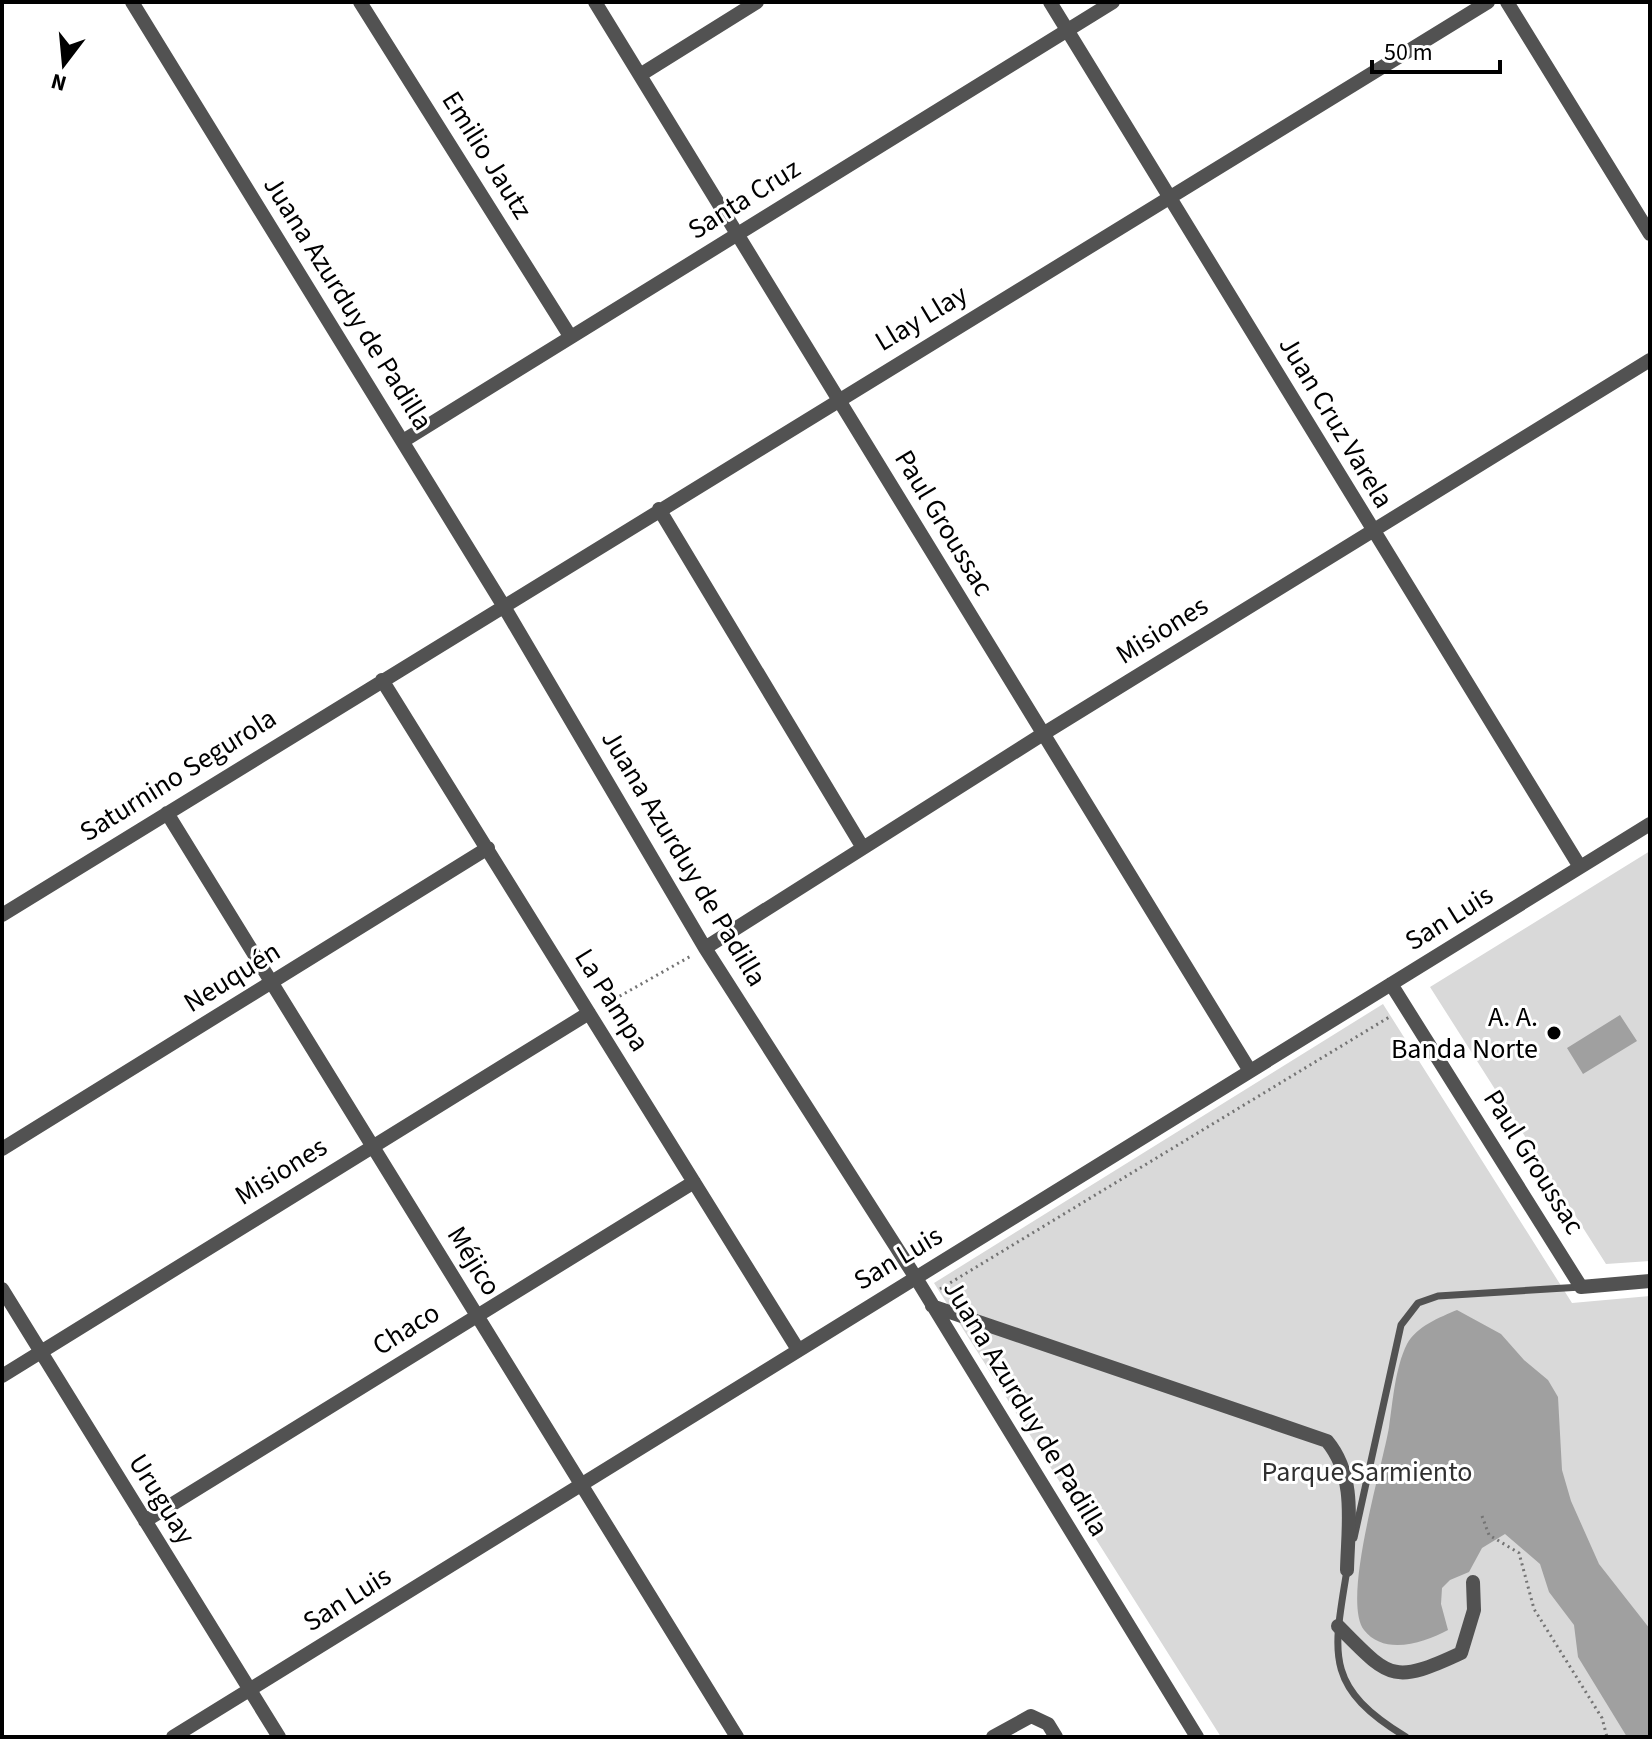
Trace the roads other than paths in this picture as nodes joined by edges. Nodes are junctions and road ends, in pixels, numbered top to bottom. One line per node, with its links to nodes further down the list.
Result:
1 (132, 2): 17 (street, Juana Azurduy de Padilla)
2 (360, 2): 14 (street, Emilio Jautz)
3 (595, 2): 10 (street, Paul Groussac)
4 (757, 2): 10 (street)
5 (1050, 2): 9 (street, Juan Cruz Varela)
6 (1113, 2): 9 (street, Santa Cruz)
7 (1488, 2): 11 (street, Llay Llay)
8 (1507, 2): 13 (street)
9 (1067, 30): 11 (street, Juan Cruz Varela); 12 (street, Santa Cruz)
10 (640, 75): 12 (street, Paul Groussac)
11 (1169, 197): 16 (street, Llay Llay); 19 (street, Juan Cruz Varela)
12 (737, 234): 14 (street, Santa Cruz); 16 (street, Paul Groussac)
13 (1650, 234)
14 (570, 336): 17 (street, Santa Cruz)
15 (1650, 360): 19 (street, Misiones)
16 (838, 400): 18 (street, Llay Llay); 22 (street, Paul Groussac)
17 (403, 441): 20 (street, Juana Azurduy de Padilla)
18 (659, 509): 20 (street, Llay Llay); 26 (street)
19 (1372, 531): 22 (street, Misiones); 27 (street, Juan Cruz Varela)
20 (503, 605): 21 (street, Llay Llay); 29 (street, Juana Azurduy de Padilla)
21 (382, 680): 23 (street, Saturnino Segurola); 25 (street, La Pampa)
22 (1043, 734): 26 (street, Misiones); 33 (street, Paul Groussac)
23 (167, 813): 28 (street, Saturnino Segurola); 30 (street, Méjico)
24 (1650, 824): 27 (street, San Luis)
25 (488, 848): 30 (street, Neuquén); 32 (street, La Pampa)
26 (863, 848): 29 (street, Misiones)
27 (1580, 867): 31 (street, San Luis)
28 (2, 915)
29 (705, 948): 37 (street, Juana Azurduy de Padilla)
30 (272, 983): 34 (street, Méjico); 35 (street, Neuquén)
31 (1391, 984): 33 (street, San Luis); 39 (street, Paul Groussac)
32 (589, 1013): 34 (street, Misiones); 36 (street, La Pampa)
33 (1250, 1071): 37 (street, San Luis)
34 (372, 1146): 42 (street, Méjico); 44 (street, Misiones)
35 (2, 1149)
36 (694, 1182): 42 (street, Chaco); 43 (street, La Pampa)
37 (916, 1278): 41 (street, Juana Azurduy de Padilla); 43 (street, San Luis)
38 (1650, 1281): 39 (street)
39 (1581, 1287): 48 (lane)
40 (2, 1289): 44 (street, Uruguay)
41 (932, 1306): 48 (street); 57 (street, Juana Azurduy de Padilla)
42 (477, 1315): 46 (street, Méjico); 47 (street, Chaco)
43 (797, 1348): 46 (street, San Luis)
44 (41, 1352): 45 (street, Misiones); 47 (street, Uruguay)
45 (2, 1376)
46 (581, 1484): 51 (street, San Luis); 54 (street, Méjico)
47 (145, 1521): 51 (street, Uruguay)
48 (1347, 1570): 50 (lane)
49 (1473, 1582): 50 (street)
50 (1338, 1626): 58 (lane)
51 (249, 1689): 52 (street, San Luis); 53 (street, Uruguay)
52 (173, 1737)
53 (279, 1737)
54 (737, 1737)
55 (993, 1737): 56 (street)
56 (1056, 1737)
57 (1197, 1737)
58 (1406, 1737)

